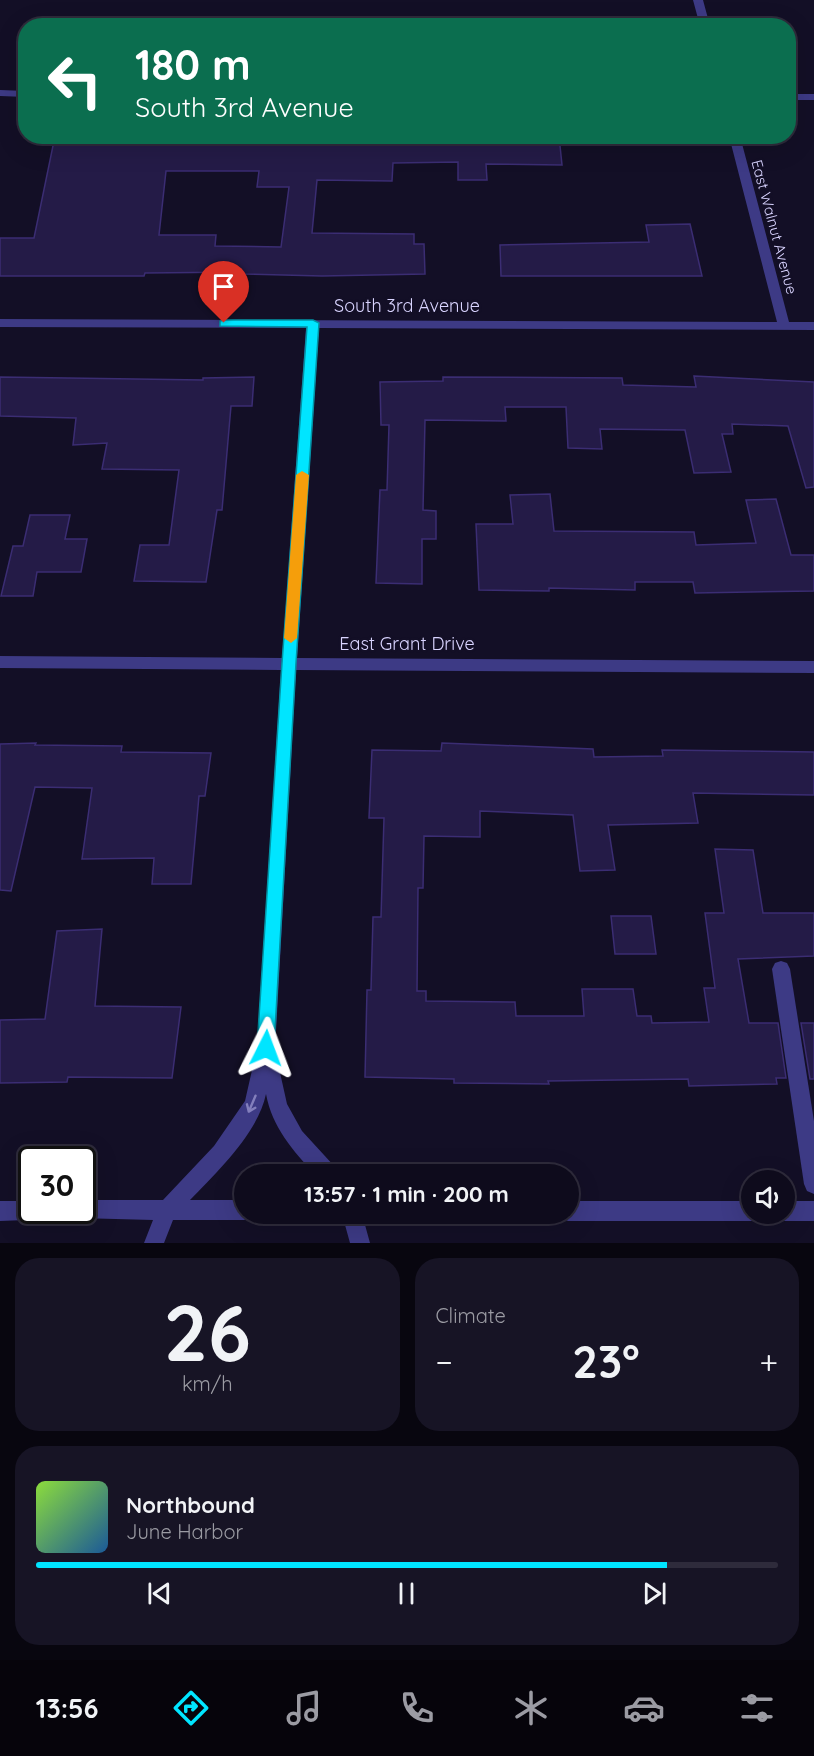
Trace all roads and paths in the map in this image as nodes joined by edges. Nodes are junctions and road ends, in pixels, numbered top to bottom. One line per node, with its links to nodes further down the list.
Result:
1 (698, 0): 2 (street)
2 (703, 18)
3 (0, 93): 4 (street)
4 (18, 94)
5 (796, 97): 6 (street)
6 (814, 97)
7 (736, 144): 10 (street, East Walnut Avenue)
8 (0, 323): 9 (street, South 3rd Avenue)
9 (313, 323): 10 (street, South 3rd Avenue); 13 (street)
10 (784, 326): 11 (street, South 3rd Avenue)
11 (814, 326)
12 (0, 662): 13 (street, East Grant Drive)
13 (289, 663): 14 (street, East Grant Drive); 16 (street)
14 (814, 667)
15 (781, 969): 18 (street)
16 (266, 1048): 17 (street); 20 (street, one-way to 20)
17 (319, 1164)
18 (814, 1184)
19 (96, 1210): 20 (street)
20 (167, 1210): 21 (street); 29 (street)
21 (234, 1210)
22 (0, 1211): 23 (street)
23 (18, 1211)
24 (579, 1211): 25 (street)
25 (741, 1211)
26 (795, 1211): 27 (street)
27 (814, 1211)
28 (355, 1224): 30 (street)
29 (154, 1243)
30 (360, 1243)

